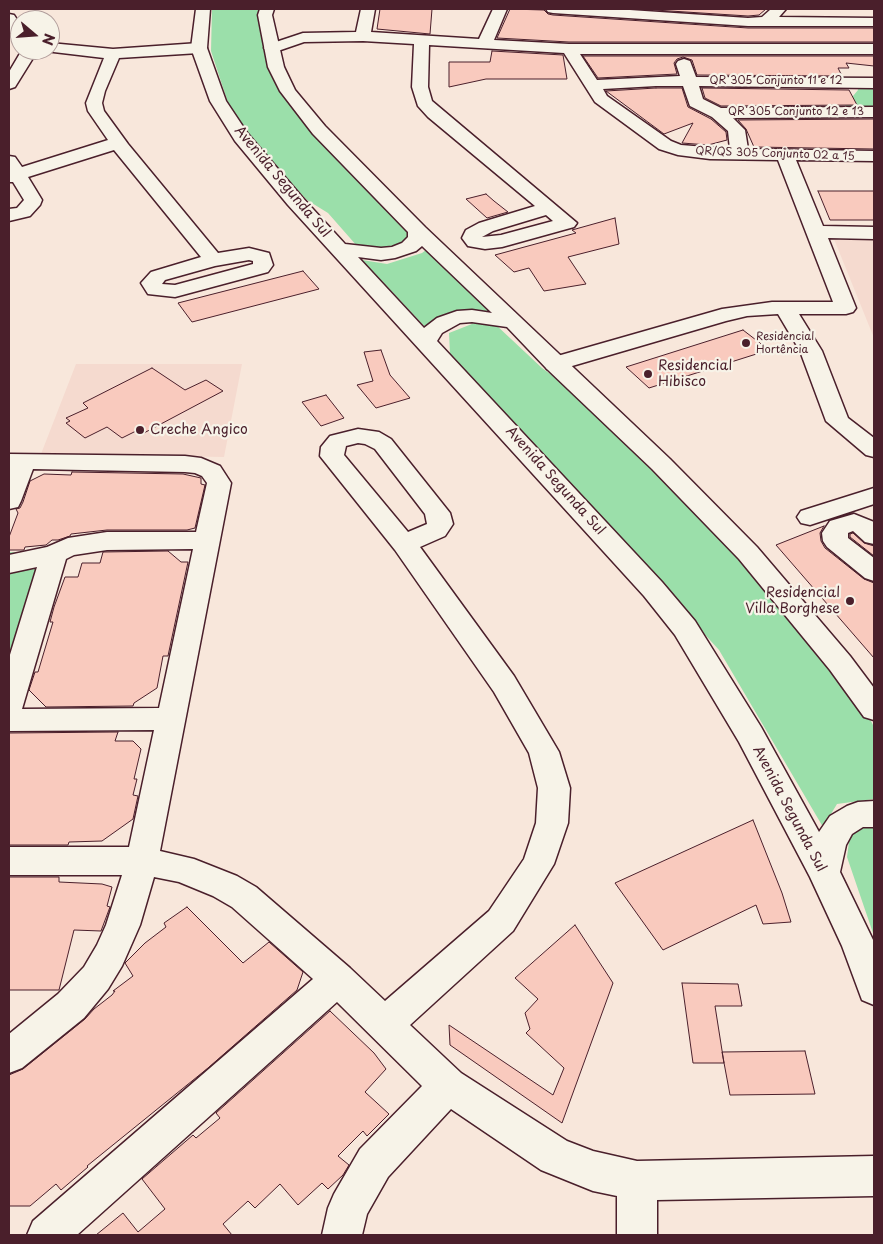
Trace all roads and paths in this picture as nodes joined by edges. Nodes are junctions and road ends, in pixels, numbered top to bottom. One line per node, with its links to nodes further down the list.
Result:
1 (203, 9): 20 (street, Avenida Segunda Sul)
2 (267, 9): 17 (street)
3 (368, 9): 16 (street)
4 (500, 9): 19 (street)
5 (553, 9): 10 (street)
6 (779, 9): 12 (street)
7 (829, 9): 8 (street)
8 (874, 9)
9 (670, 12): 10 (street); 13 (street)
10 (629, 14): 21 (street)
11 (9, 18): 15 (street)
12 (766, 21): 13 (street); 14 (street)
13 (748, 22): 23 (street)
14 (874, 22)
15 (9, 29)
16 (363, 36): 17 (street); 18 (street)
17 (270, 40): 42 (street)
18 (422, 40): 19 (street); 40 (street)
19 (484, 44): 25 (street)
20 (199, 48): 27 (street); 45 (street, Avenida Segunda Sul)
21 (624, 48): 22 (street); 25 (street)
22 (679, 48): 23 (street); 30 (street)
23 (758, 48): 29 (street)
24 (60, 49): 27 (street)
25 (569, 49): 32 (street, QR/QS 305 Conjunto 02 a 15)
26 (874, 49): 29 (street)
27 (113, 54): 35 (street)
28 (17, 60): 31 (street)
29 (862, 69): 30 (street, QR 305 Conjunto 11 e 12); 33 (street)
30 (688, 81): 32 (street, QR 305 Conjunto 11 e 12); 34 (street)
31 (9, 84)
32 (591, 85): 36 (street, QR/QS 305 Conjunto 02 a 15)
33 (867, 112): 34 (street, QR 305 Conjunto 12 e 13)
34 (718, 113): 36 (street)
35 (118, 143): 39 (street); 46 (street)
36 (740, 154): 37 (street, QR/QS 305 Conjunto 02 a 15)
37 (785, 155): 38 (street, QR/QS 305 Conjunto 02 a 15); 43 (street)
38 (874, 156)
39 (12, 171): 41 (street)
40 (549, 208)
41 (9, 216)
42 (418, 231): 45 (street); 48 (street)
43 (817, 232): 44 (street); 47 (street)
44 (874, 233)
45 (341, 249): 49 (street, Avenida Segunda Sul)
46 (213, 260)
47 (785, 308): 50 (street); 51 (street)
48 (514, 322): 49 (street); 50 (street)
49 (426, 341): 69 (street, Avenida Segunda Sul)
50 (555, 364): 63 (street)
51 (874, 450)
52 (16, 461): 54 (street); 57 (street)
53 (874, 496): 55 (street)
54 (9, 501)
55 (810, 517)
56 (874, 536): 61 (street)
57 (207, 540): 59 (street); 64 (street)
58 (404, 544): 58 (street); 72 (street)
59 (54, 554): 60 (street); 62 (street)
60 (9, 564)
61 (874, 572)
62 (9, 705)
63 (874, 709)
64 (171, 719): 65 (street); 68 (street)
65 (9, 720)
66 (874, 814): 69 (street)
67 (9, 861): 68 (street)
68 (142, 862): 70 (street); 73 (street)
69 (824, 872): 71 (street, Avenida Segunda Sul)
70 (338, 979): 72 (street); 77 (street)
71 (874, 989)
72 (385, 1024): 74 (street)
73 (9, 1056)
74 (448, 1086): 76 (street); 78 (street)
75 (874, 1176): 76 (street)
76 (637, 1181): 79 (street)
77 (47, 1235)
78 (342, 1235)
79 (637, 1235)

